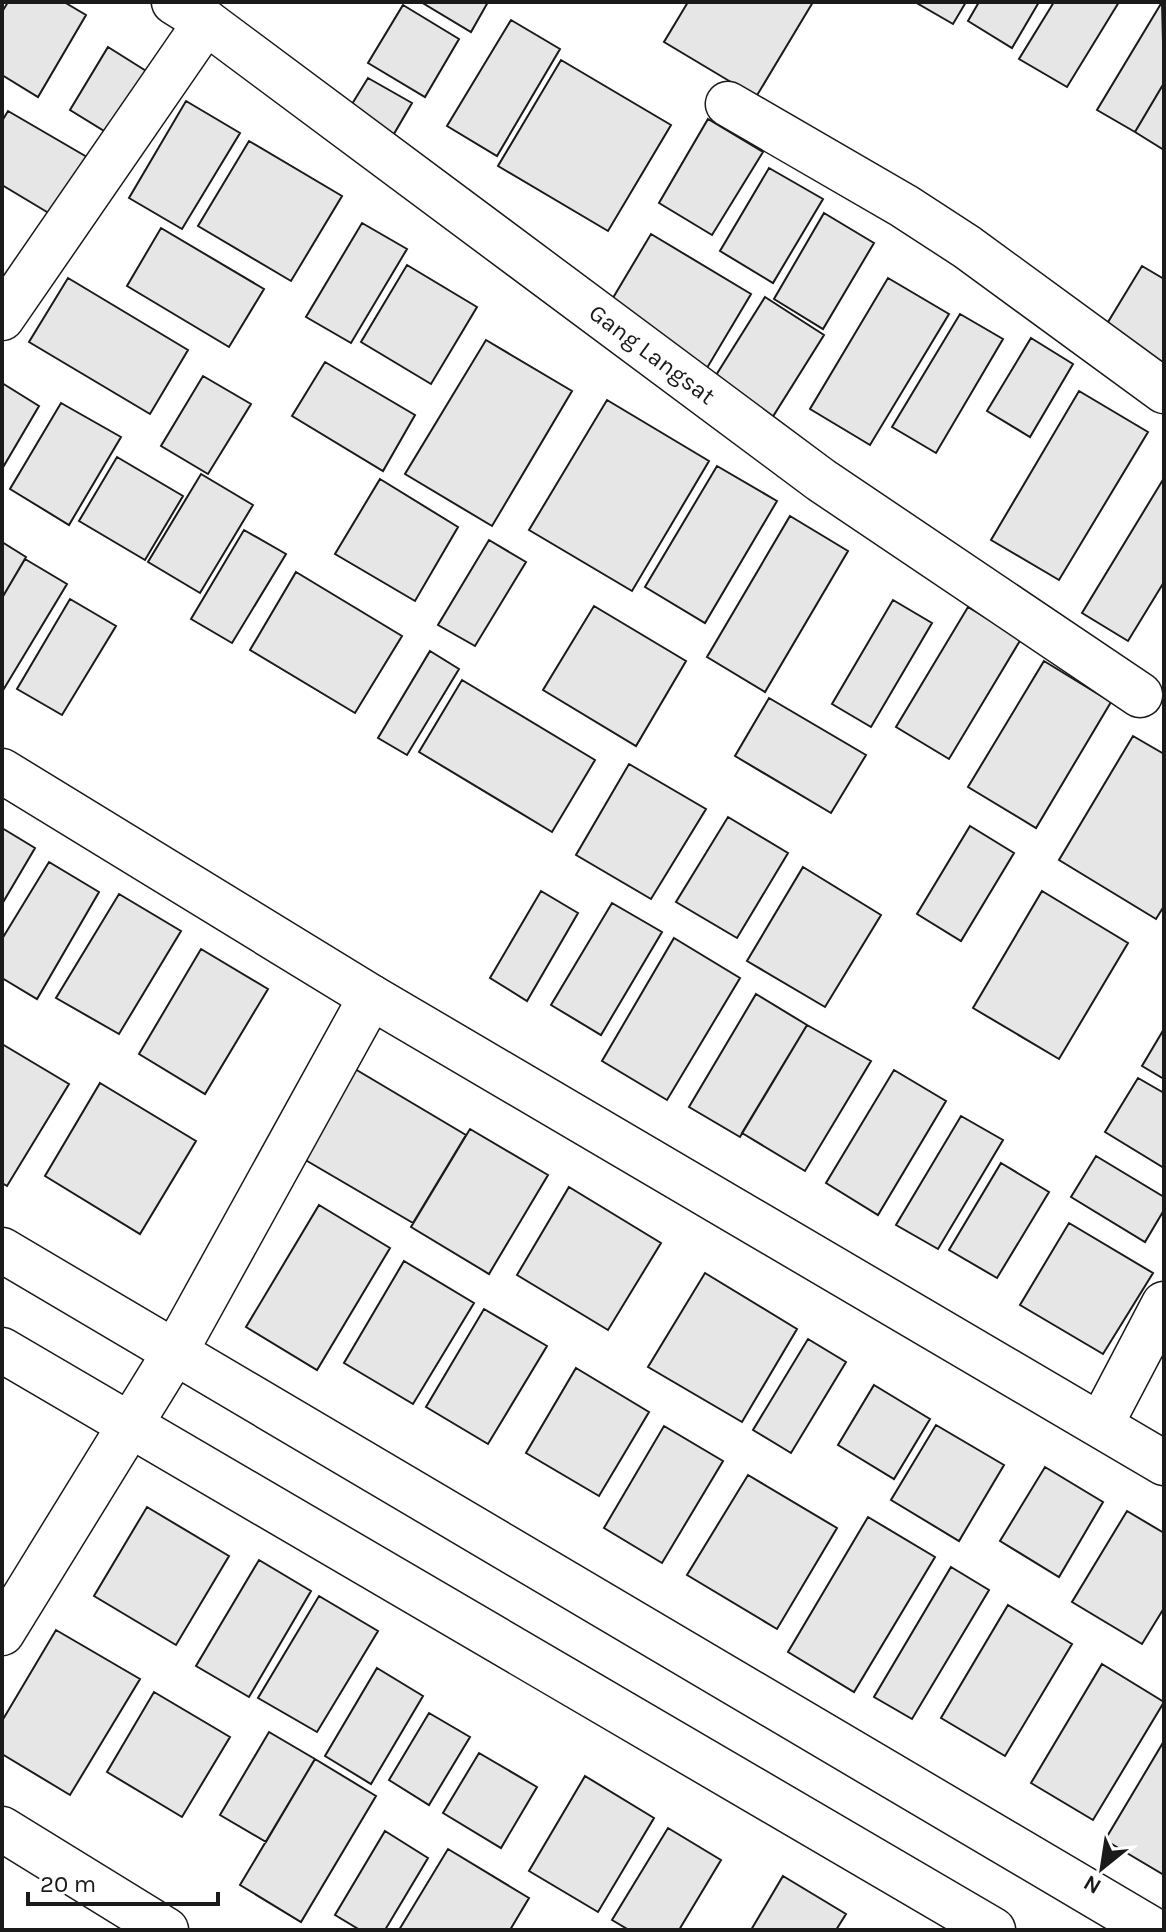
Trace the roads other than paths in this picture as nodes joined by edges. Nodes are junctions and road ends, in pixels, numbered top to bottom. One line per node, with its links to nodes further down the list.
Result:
1 (190, 12): 3 (street); 5 (street, Gang Langsat)
2 (728, 104): 4 (street)
3 (2, 318)
4 (1164, 391)
5 (1140, 695)
6 (2, 771): 7 (street)
7 (371, 997): 11 (street); 12 (street)
8 (2, 1250): 11 (street)
9 (1164, 1304): 12 (street)
10 (2, 1350): 13 (street)
11 (175, 1352): 13 (street); 19 (street)
12 (1101, 1424): 14 (street)
13 (128, 1426): 15 (street); 18 (street)
14 (1164, 1463)
15 (2, 1633)
16 (2, 1829): 17 (street)
17 (166, 1930)
18 (993, 1930)
19 (1153, 1930)

